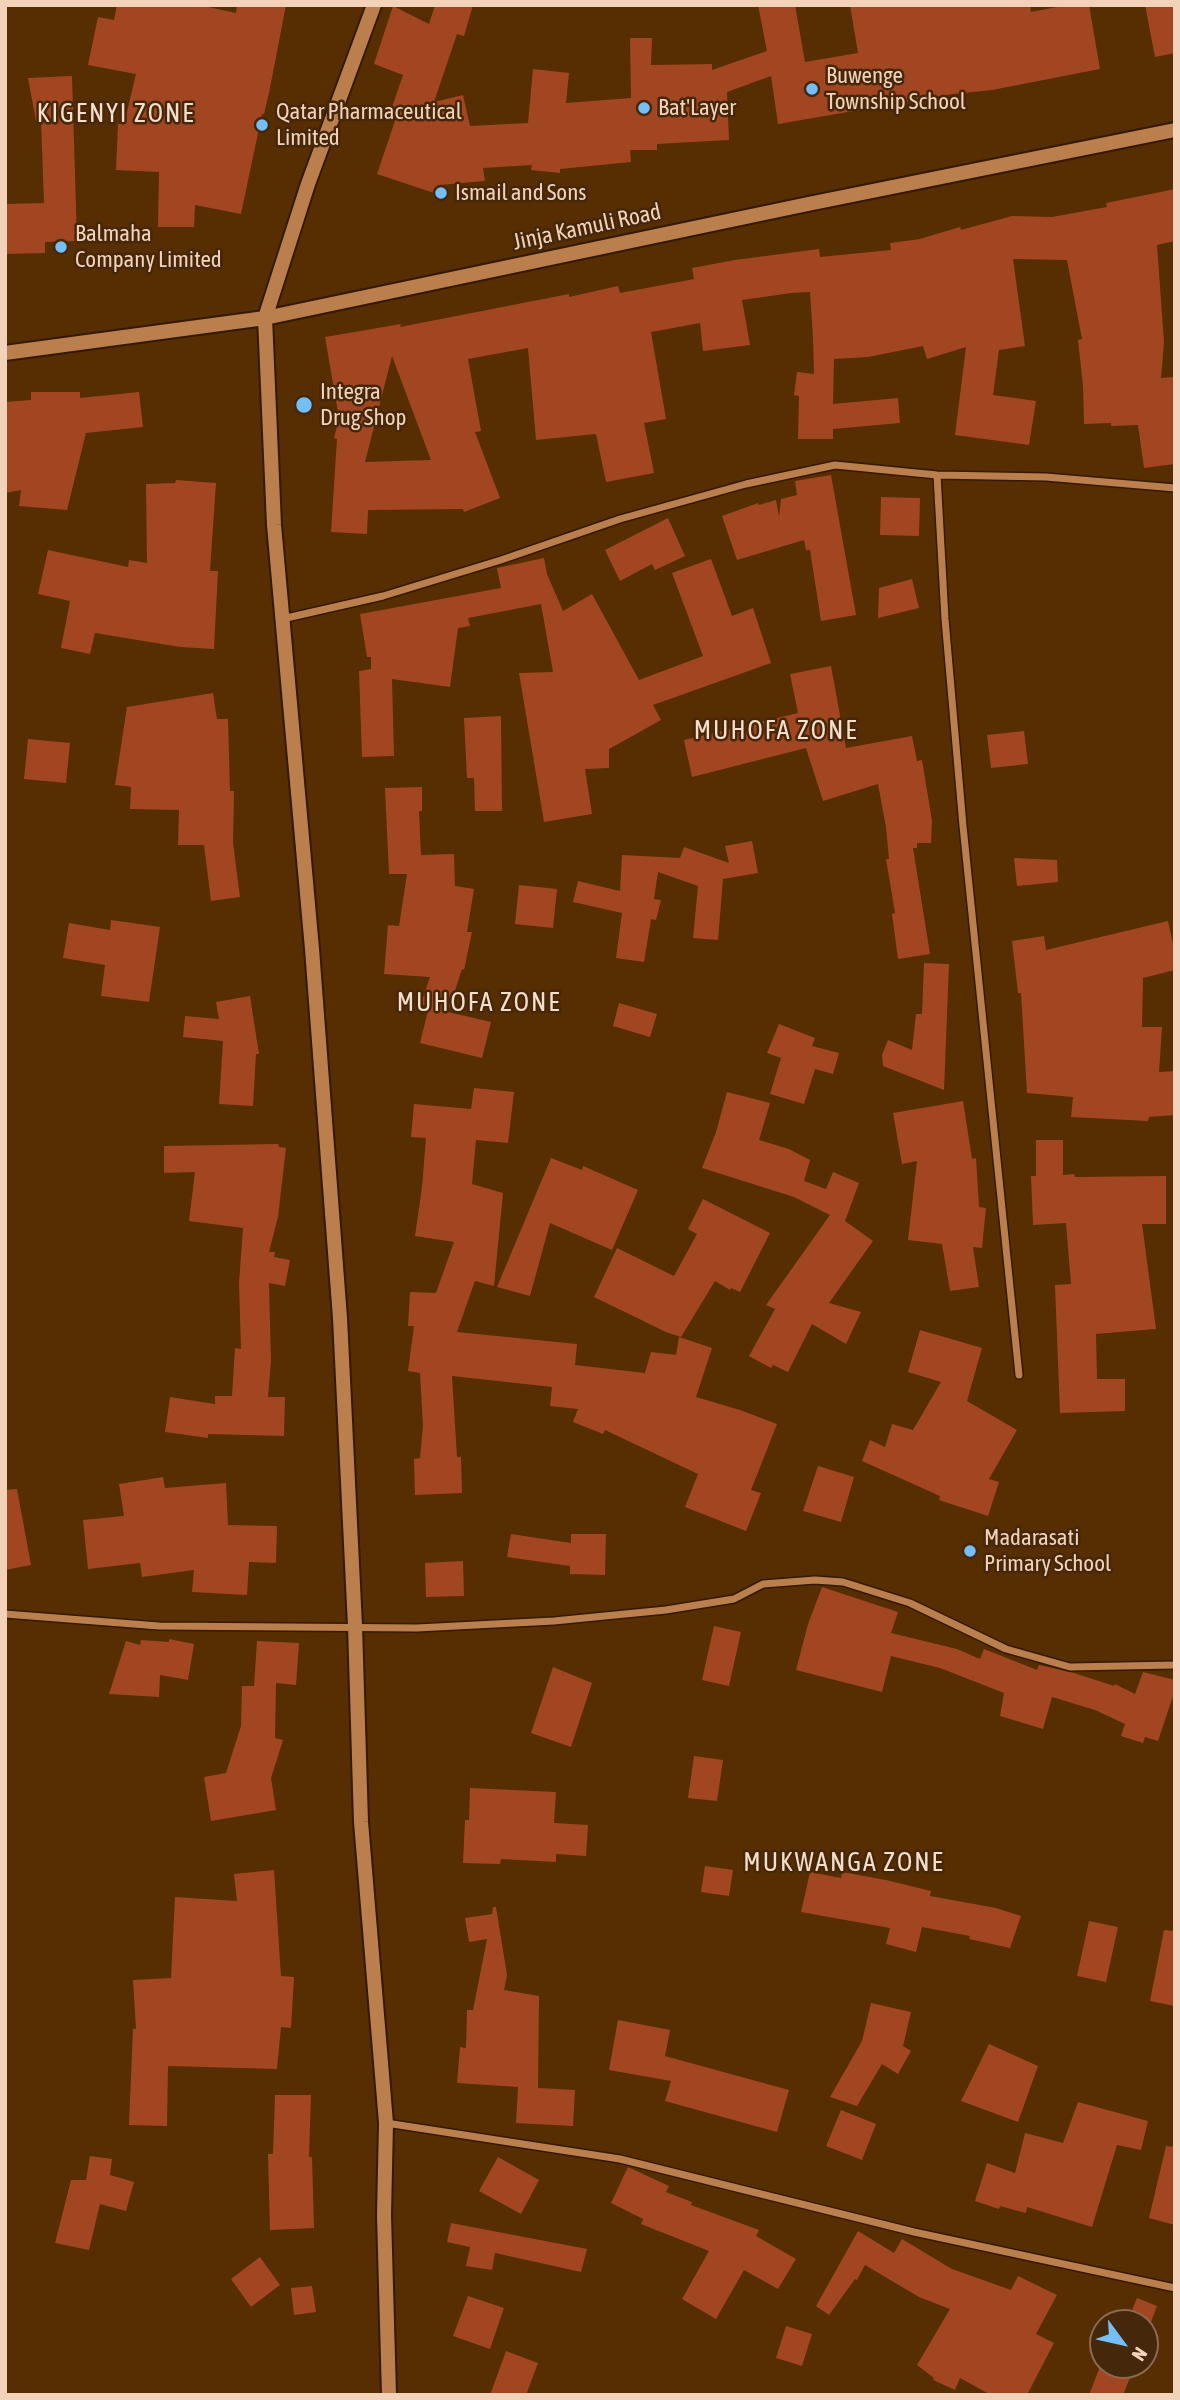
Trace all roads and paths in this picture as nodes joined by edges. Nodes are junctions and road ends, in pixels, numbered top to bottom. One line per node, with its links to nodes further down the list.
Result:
1 (374, 5): 3 (main road)
2 (1175, 130): 3 (main road, Jinja Kamuli Road)
3 (265, 318): 4 (main road, Jinja Kamuli Road); 7 (main road)
4 (5, 353)
5 (937, 475): 6 (street); 7 (street); 8 (street)
6 (1175, 488)
7 (282, 619): 10 (main road)
8 (1019, 1375)
9 (5, 1615): 10 (street)
10 (355, 1626): 11 (street); 12 (main road)
11 (1175, 1665)
12 (386, 2123): 13 (street); 14 (main road)
13 (1175, 2288)
14 (389, 2395)

